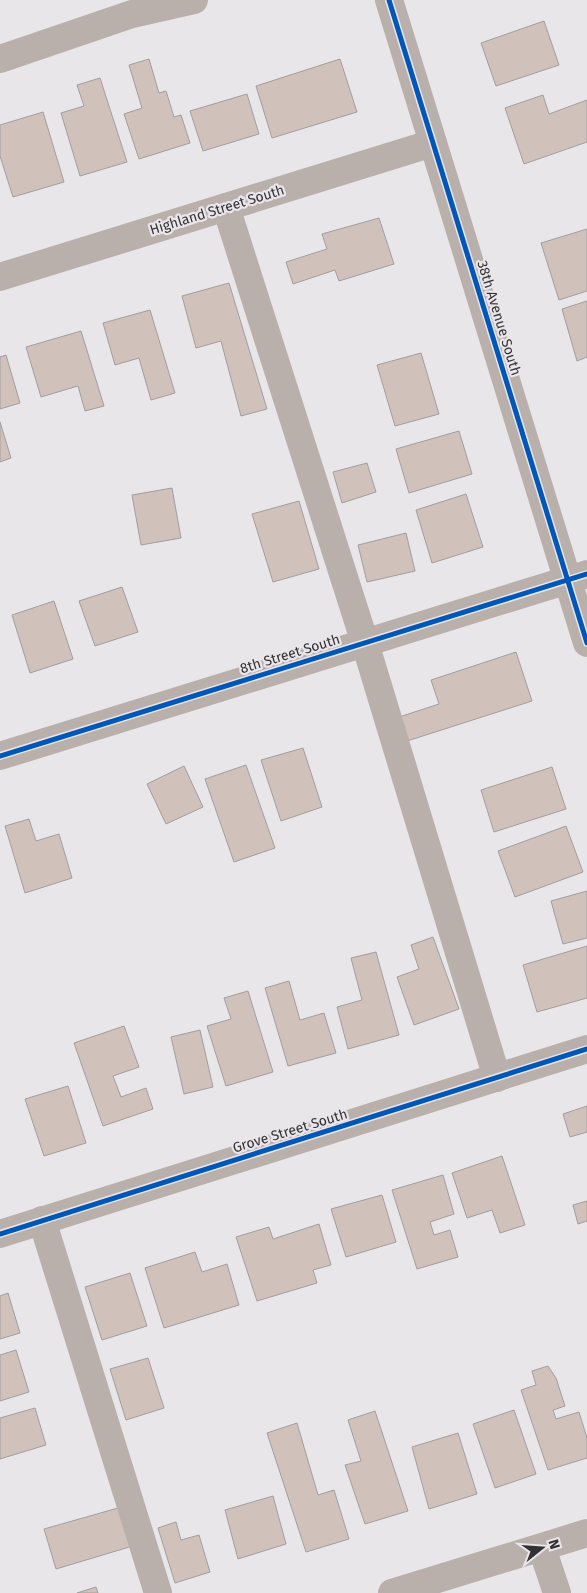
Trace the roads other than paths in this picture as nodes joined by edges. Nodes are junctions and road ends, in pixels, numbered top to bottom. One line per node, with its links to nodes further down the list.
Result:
1 (194, 0): 3 (street)
2 (389, 0): 4 (street, 38th Avenue South)
3 (0, 59)
4 (433, 142): 5 (street, Highland Street South); 7 (street, 38th Avenue South)
5 (226, 207): 6 (street, Highland Street South); 8 (street)
6 (0, 277)
7 (577, 577): 8 (street, 8th Street South); 9 (street, 38th Avenue South)
8 (365, 643): 10 (street, 8th Street South); 12 (street)
9 (587, 643)
10 (0, 756)
11 (587, 1049): 12 (street, Grove Street South)
12 (497, 1078): 13 (street, Grove Street South)
13 (42, 1220): 14 (street, Grove Street South); 17 (street)
14 (0, 1234)
15 (587, 1534): 16 (street)
16 (542, 1548): 18 (street); 19 (street)
17 (158, 1593)
18 (392, 1593)
19 (557, 1593)

